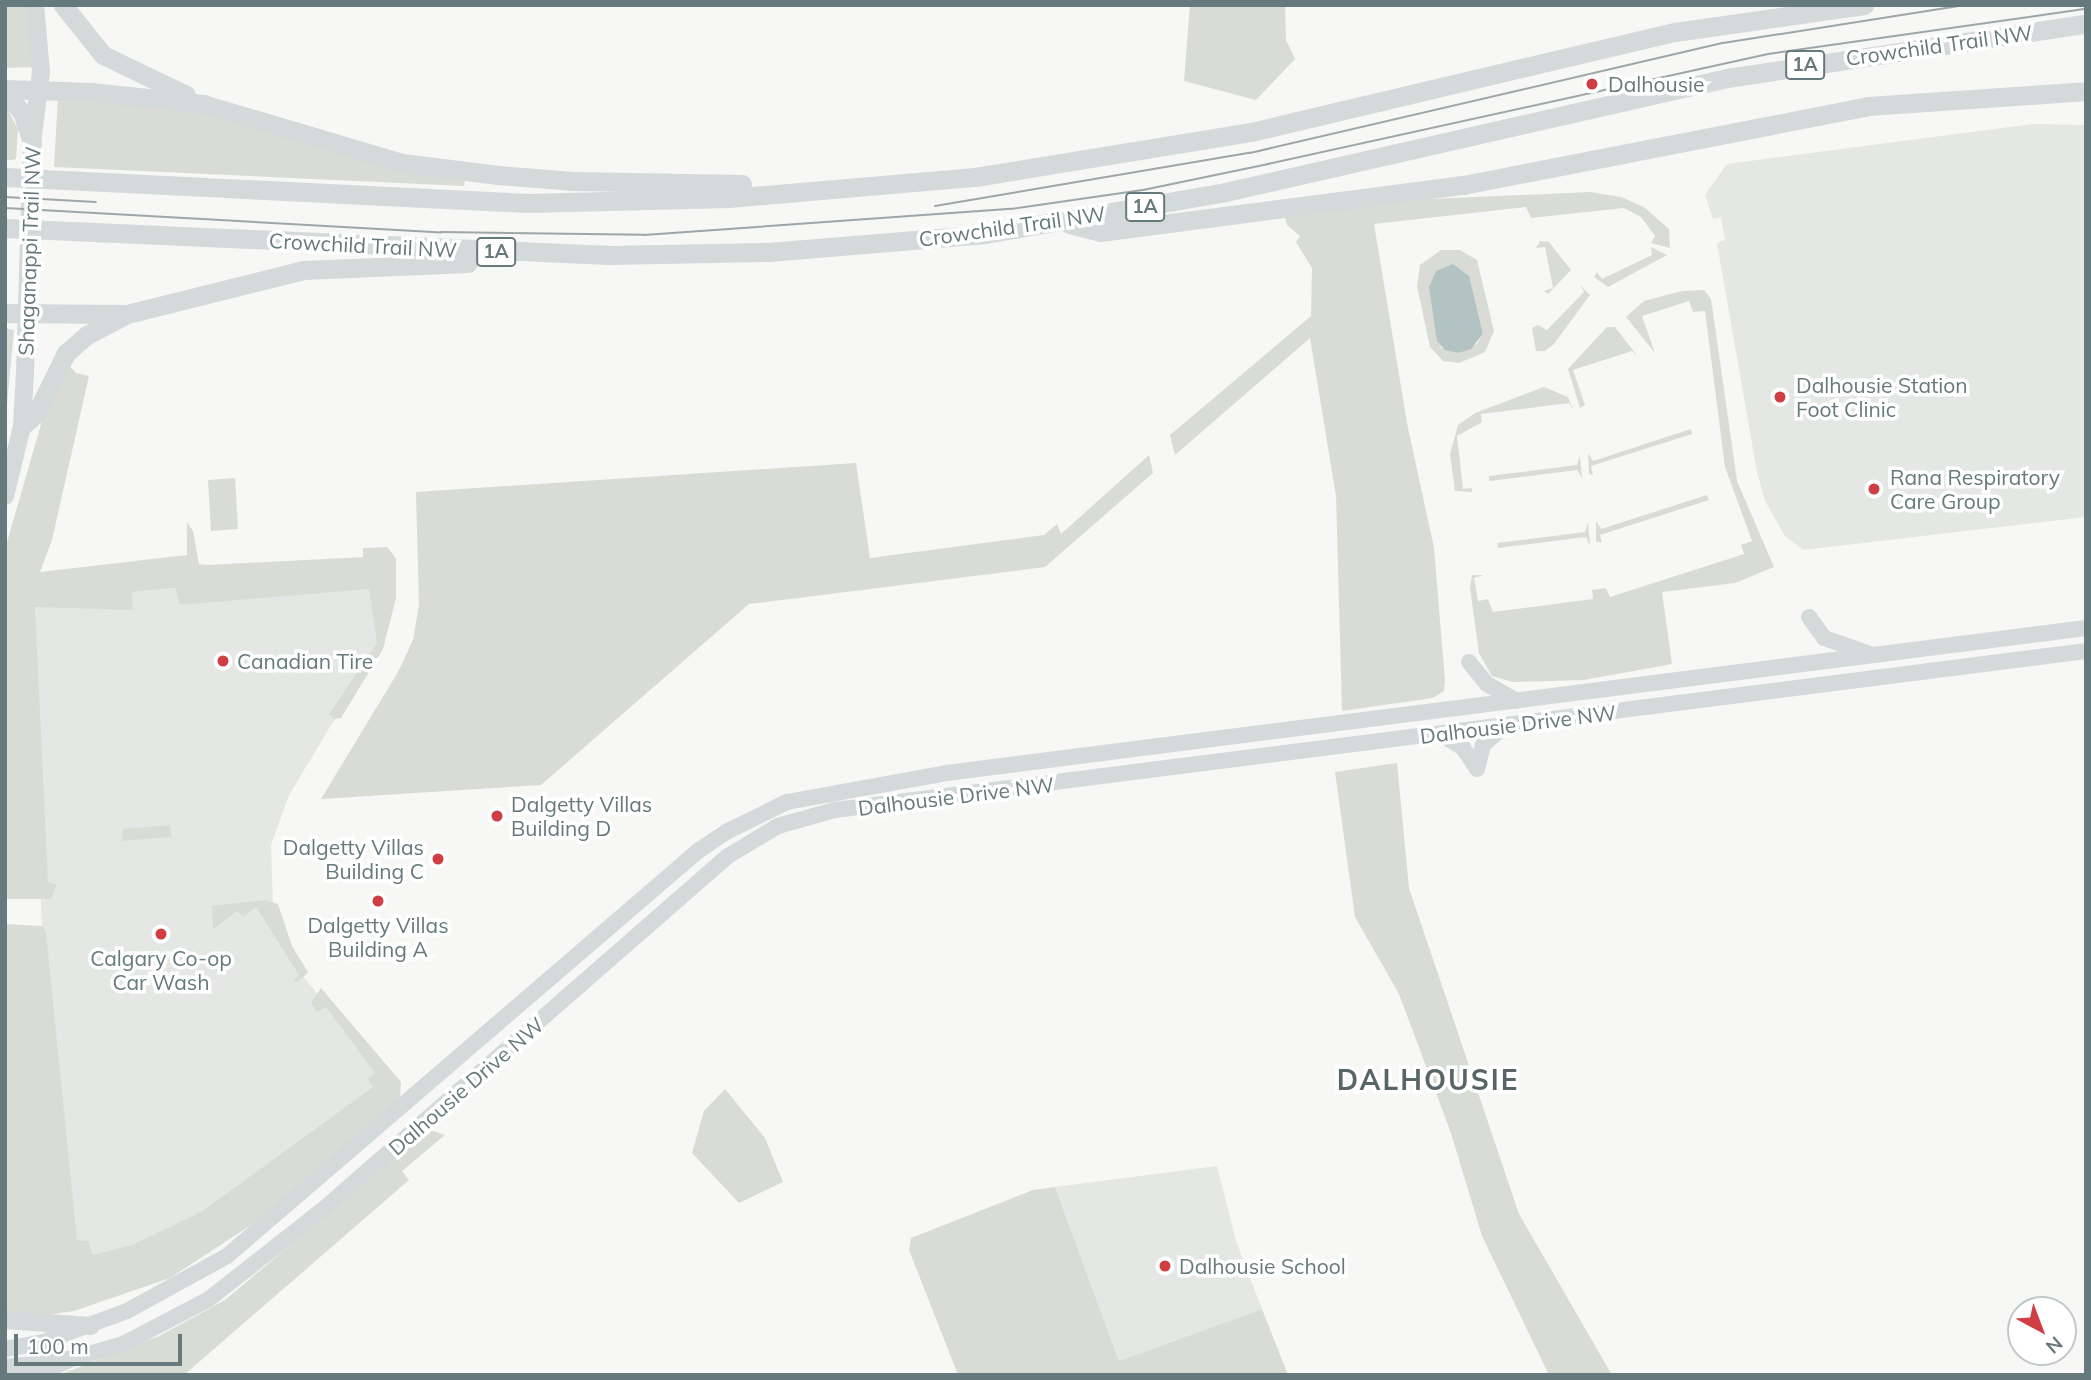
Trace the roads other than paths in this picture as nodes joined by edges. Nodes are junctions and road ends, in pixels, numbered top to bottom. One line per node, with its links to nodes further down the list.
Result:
1 (35, 5): 7 (main road, Shaganappi Trail NW)
2 (63, 5): 12 (highway)
3 (1779, 5): 6 (highway)
4 (1864, 5): 6 (highway)
5 (2086, 24): 16 (highway, Crowchild Trail NW / 1A)
6 (1675, 33): 15 (highway)
7 (40, 90): 9 (highway); 12 (highway); 13 (main road, Shaganappi Trail NW)
8 (2086, 91): 10 (highway)
9 (5, 92): 13 (highway)
10 (2051, 94): 11 (highway); 16 (highway)
11 (2086, 99)
12 (203, 104): 15 (highway)
13 (32, 143): 20 (main road, Shaganappi Trail NW)
14 (5, 177): 15 (highway)
15 (819, 189)
16 (1065, 223): 18 (highway, Crowchild Trail NW / 1A)
17 (5, 228): 18 (highway, Crowchild Trail NW / 1A)
18 (493, 252): 21 (highway)
19 (5, 313): 20 (highway)
20 (27, 314): 21 (highway); 22 (main road, Shaganappi Trail NW)
21 (127, 314): 22 (highway)
22 (22, 426): 23 (main road, Shaganappi Trail NW)
23 (5, 496)
24 (1808, 617): 27 (street)
25 (2086, 628): 27 (street, Dalhousie Drive NW)
26 (2086, 651): 30 (street, Dalhousie Drive NW)
27 (1877, 655): 29 (street, Dalhousie Drive NW)
28 (1469, 662): 29 (street)
29 (1516, 701): 33 (street, Dalhousie Drive NW)
30 (1506, 725): 31 (street, Dalhousie Drive NW); 31 (street)
31 (1440, 733): 35 (street, Dalhousie Drive NW)
32 (5, 1320): 33 (main road)
33 (91, 1326): 34 (street, Dalhousie Drive NW)
34 (5, 1349)
35 (68, 1360): 36 (street, Dalhousie Drive NW); 37 (main road)
36 (5, 1367)
37 (32, 1375)

